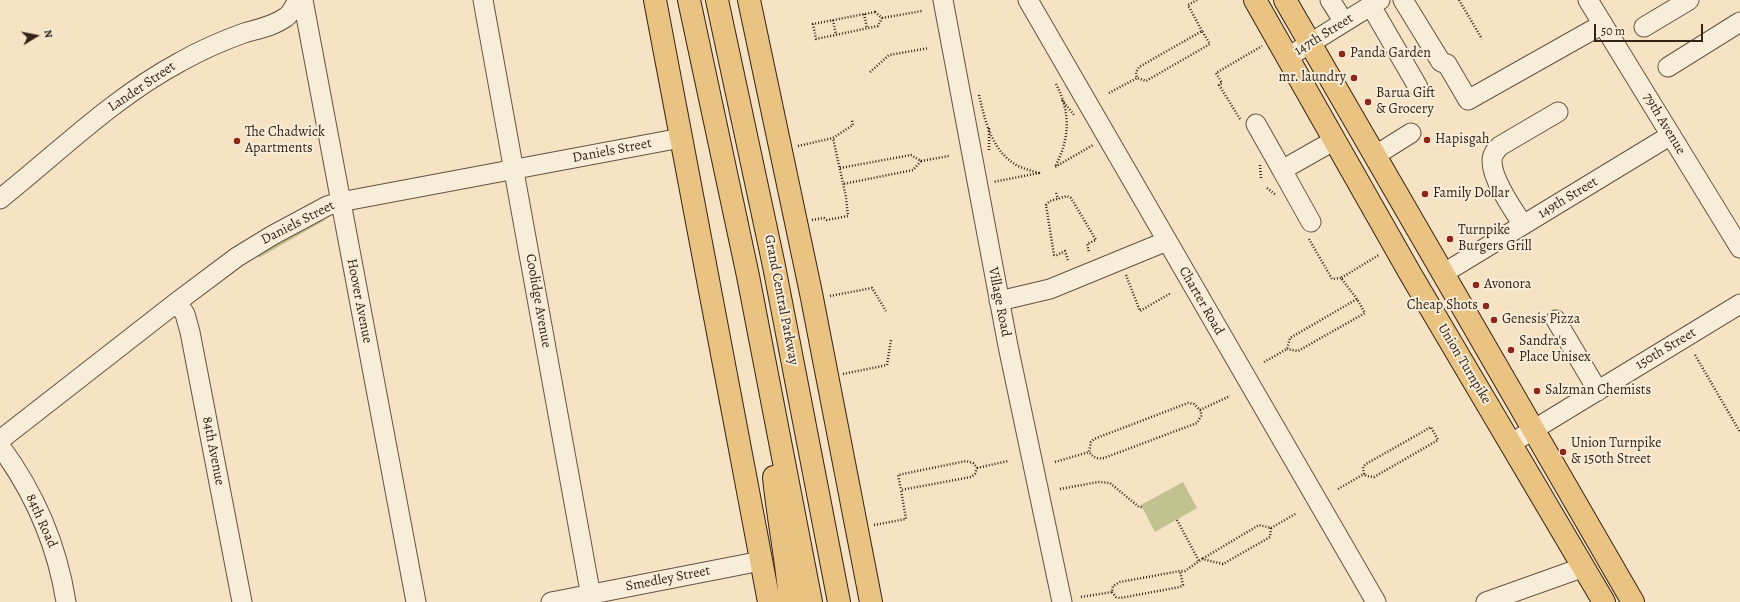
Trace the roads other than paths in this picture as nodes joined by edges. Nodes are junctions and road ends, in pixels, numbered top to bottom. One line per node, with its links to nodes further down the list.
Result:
1 (298, 0): 34 (street, Lander Street)
2 (303, 0): 35 (street, Hoover Avenue)
3 (482, 0): 32 (street, Coolidge Avenue)
4 (655, 0): 29 (main road)
5 (689, 0): 45 (main road, Grand Central Parkway)
6 (717, 0): 61 (main road, Grand Central Parkway)
7 (749, 0): 62 (main road)
8 (943, 0): 42 (street, Village Road)
9 (1028, 0): 38 (street, Charter Road)
10 (1255, 0): 22 (main road, Union Turnpike)
11 (1330, 0): 17 (street)
12 (1403, 0): 19 (street)
13 (1588, 0): 19 (street, 79th Avenue)
14 (1689, 0): 20 (street)
15 (1291, 2): 21 (main road, Union Turnpike)
16 (1375, 3): 17 (street, 147th Street); 24 (street)
17 (1344, 22): 21 (street, 147th Street)
18 (1740, 22): 23 (street)
19 (1603, 24): 28 (street, 79th Avenue)
20 (1644, 27)
21 (1310, 43): 22 (street, 147th Street); 31 (main road, Union Turnpike)
22 (1288, 57): 30 (main road, Union Turnpike)
23 (1668, 67)
24 (1418, 87)
25 (1558, 112): 37 (street)
26 (1256, 124): 33 (street)
27 (1411, 133): 31 (street)
28 (1671, 135): 37 (street, 149th Street); 39 (street, 79th Avenue)
29 (681, 138): 32 (street, Daniels Street); 51 (main road)
30 (1335, 140): 33 (street); 49 (main road, Union Turnpike)
31 (1376, 155): 40 (main road, Union Turnpike)
32 (514, 170): 35 (street, Daniels Street); 53 (street, Coolidge Avenue)
33 (1282, 170): 36 (street)
34 (0, 199)
35 (340, 202): 41 (street, Daniels Street); 56 (street, Hoover Avenue)
36 (1311, 222)
37 (1523, 225): 40 (street, 149th Street)
38 (1166, 241): 42 (street); 64 (street, Charter Road)
39 (1740, 248)
40 (1444, 273): 47 (main road, Union Turnpike)
41 (177, 302): 48 (street, Daniels Street); 55 (street, 84th Avenue)
42 (1000, 302): 63 (street, Village Road)
43 (1740, 304): 46 (street, 150th Street)
44 (1556, 320): 46 (street)
45 (763, 352): 59 (main road); 60 (main road, Grand Central Parkway)
46 (1598, 391): 47 (street, 150th Street)
47 (1534, 430): 49 (street, 150th Street); 67 (main road, Union Turnpike)
48 (0, 440)
49 (1510, 444): 52 (main road, Union Turnpike)
50 (0, 446): 54 (street, 84th Road)
51 (761, 561): 53 (street, Smedley Street); 58 (main road)
52 (1584, 568): 65 (street); 66 (main road, Union Turnpike)
53 (592, 598): 57 (street, Smedley Street)
54 (66, 602)
55 (242, 602)
56 (416, 602)
57 (551, 602)
58 (769, 602)
59 (790, 602)
60 (811, 602)
61 (839, 602)
62 (871, 602)
63 (1062, 602)
64 (1376, 602)
65 (1486, 602)
66 (1604, 602)
67 (1633, 602)

